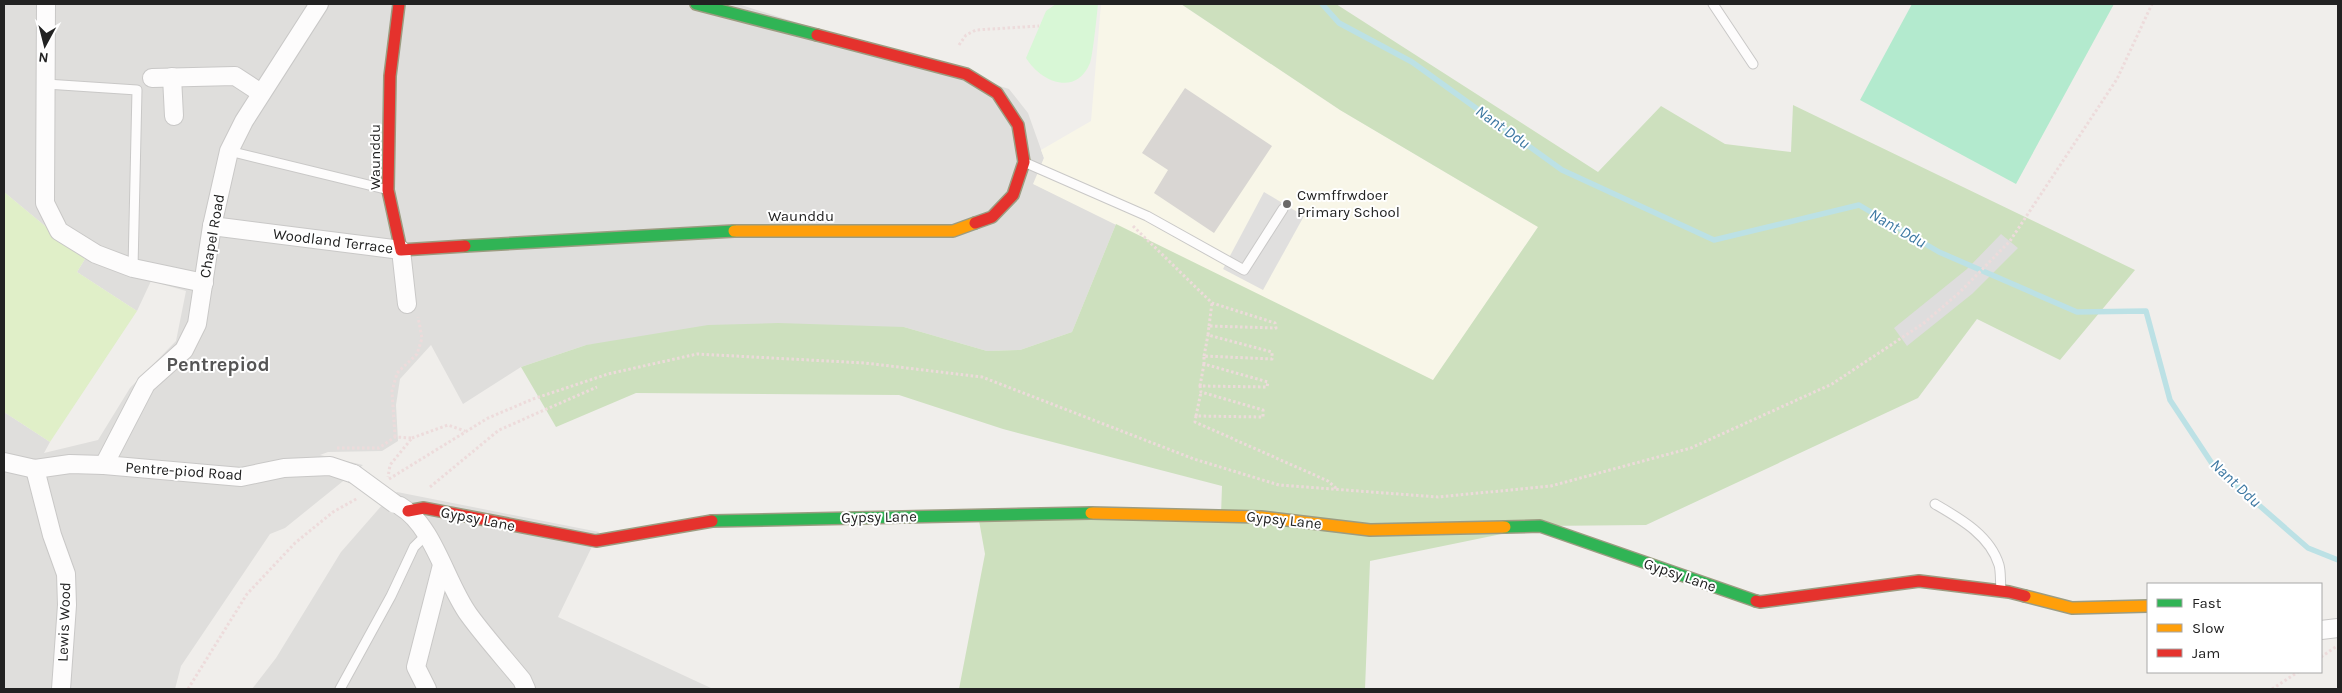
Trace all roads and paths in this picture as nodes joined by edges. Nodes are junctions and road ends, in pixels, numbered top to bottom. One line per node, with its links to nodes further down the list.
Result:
1 (46, 4): 12 (street)
2 (319, 4): 13 (street, Chapel Road)
3 (399, 4): 17 (street, Waunddu)
4 (696, 4): 16 (street, Waunddu)
5 (1712, 4): 9 (lane)
6 (2152, 4): 41 (path)
7 (1039, 26): 8 (path)
8 (959, 45)
9 (1752, 64)
10 (172, 77): 11 (street); 13 (street); 14 (street)
11 (152, 78)
12 (46, 84): 22 (street); 22 (lane)
13 (261, 93): 15 (street, Chapel Road)
14 (174, 116)
15 (229, 151): 17 (lane); 20 (street, Chapel Road)
16 (1024, 162): 18 (lane); 21 (street, Waunddu)
17 (388, 190): 21 (street, Waunddu)
18 (1283, 209)
19 (1128, 223): 24 (path)
20 (212, 226): 21 (street, Woodland Terrace); 23 (street, Chapel Road)
21 (400, 250): 25 (street, Woodland Terrace)
22 (133, 268): 23 (street)
23 (204, 284): 39 (street, Chapel Road)
24 (1212, 303): 26 (path); 26 (path)
25 (406, 304): 35 (path)
26 (1209, 326): 27 (path)
27 (1208, 335): 28 (path); 28 (path)
28 (1204, 356): 29 (path)
29 (1204, 364): 30 (path); 30 (path)
30 (1200, 386): 32 (path)
31 (597, 387): 44 (path)
32 (1200, 392): 33 (path); 33 (path)
33 (1196, 416): 41 (path)
34 (465, 431): 36 (path); 36 (path); 41 (path)
35 (396, 437): 36 (path); 37 (path)
36 (412, 438)
37 (330, 448)
38 (4, 462): 40 (street, Pentre-piod Road)
39 (104, 465): 40 (street, Pentre-piod Road); 44 (street, Pentre-piod Road, bridge)
40 (36, 469): 54 (street, Lewis Wood)
41 (1337, 489)
42 (364, 494): 55 (path)
43 (1934, 504): 47 (lane)
44 (407, 508): 45 (street, Pentre-piod Road); 47 (street, Gypsy Lane)
45 (426, 535): 46 (street, Pentre-piod Road); 56 (lane)
46 (442, 565): 57 (street); 58 (street, Pentre-piod Road)
47 (2002, 591): 48 (street, Gypsy Lane)
48 (2147, 606)
49 (2338, 628): 50 (street)
50 (2322, 630)
51 (2338, 646): 52 (path)
52 (2322, 656)
53 (2296, 673): 59 (path)
54 (60, 688)
55 (188, 689)
56 (340, 689)
57 (427, 689)
58 (526, 689)
59 (2272, 689)

